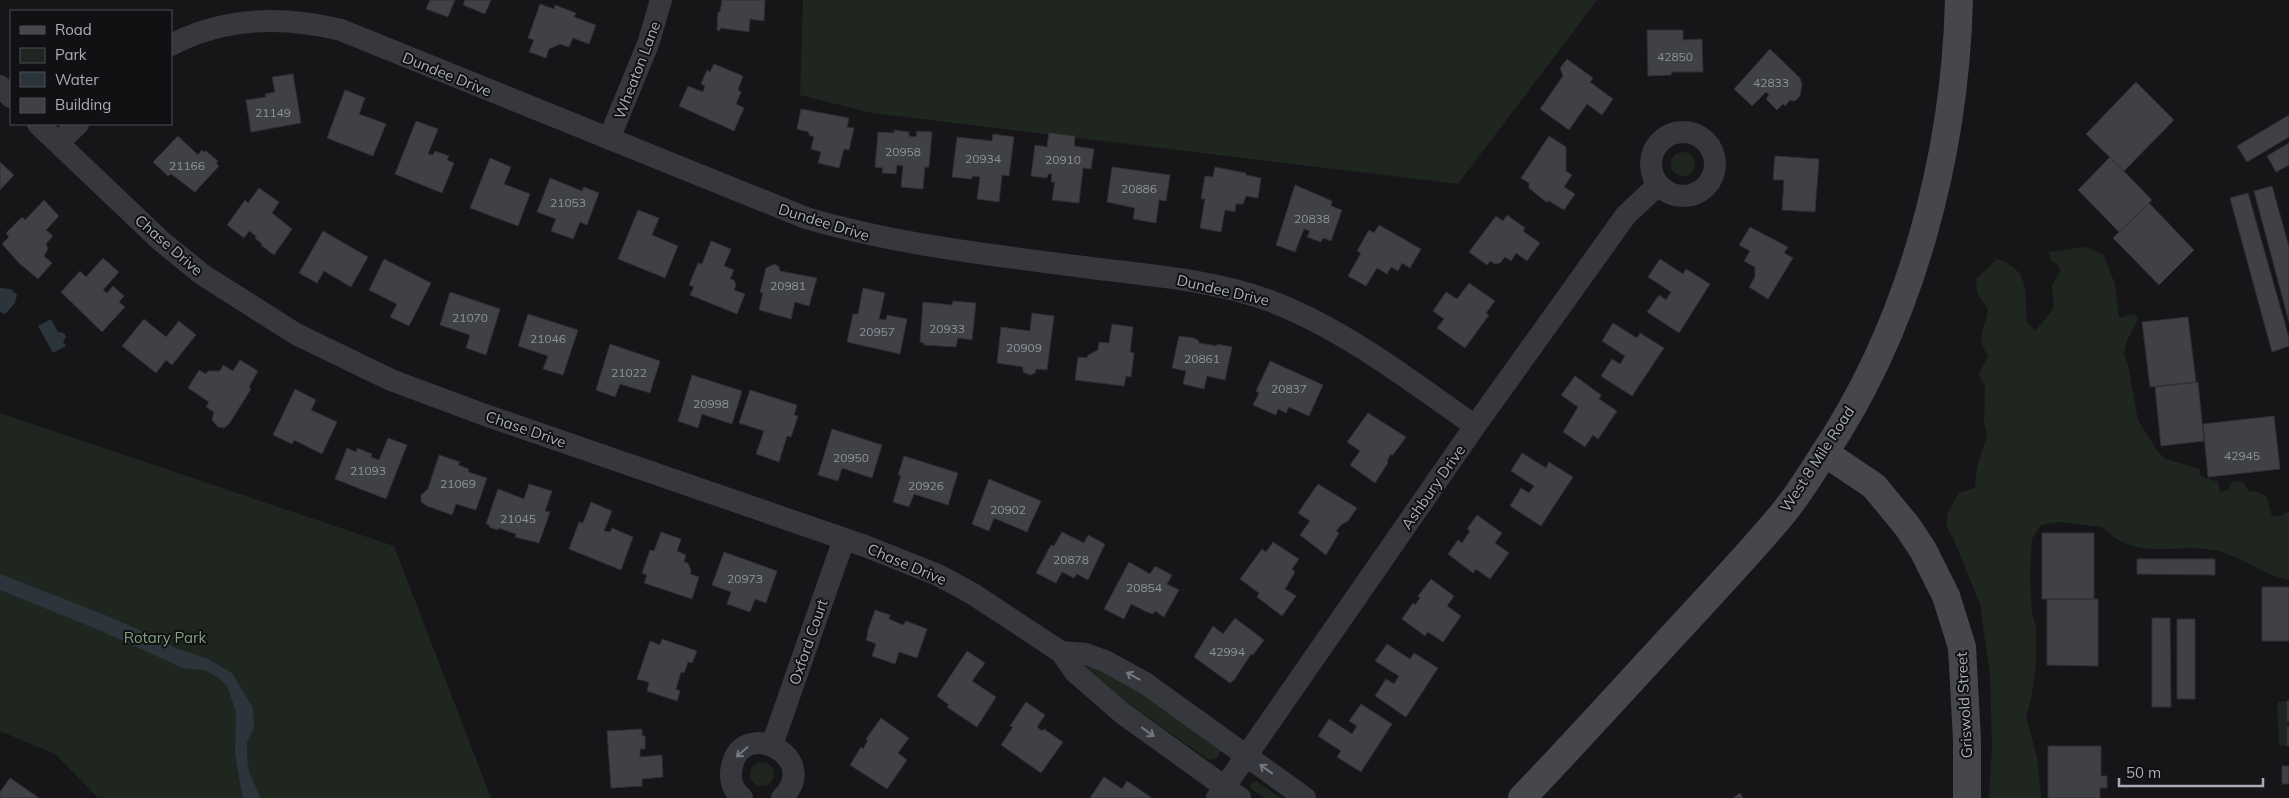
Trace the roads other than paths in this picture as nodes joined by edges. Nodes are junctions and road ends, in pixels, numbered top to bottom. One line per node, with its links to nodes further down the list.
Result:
1 (661, 0): 8 (street, Wheaton Lane)
2 (1959, 0): 12 (main road, West 8 Mile Road)
3 (172, 45): 8 (street, Dundee Drive)
4 (0, 86): 5 (street)
5 (10, 96)
6 (39, 125): 9 (street, Chase Drive)
7 (77, 125): 9 (street)
8 (609, 139): 11 (street, Dundee Drive)
9 (58, 143): 13 (street, Chase Drive)
10 (1658, 185): 11 (street, Ashbury Drive)
11 (1475, 426): 16 (street, Ashbury Drive)
12 (1825, 453): 21 (main road, West 8 Mile Road); 22 (main road, Griswold Street)
13 (844, 539): 14 (street, Chase Drive); 15 (street, Oxford Court)
14 (1061, 652): 16 (street, Chase Drive, one-way to 14); 17 (street, Chase Drive, one-way to 17)
15 (772, 745): 18 (street, one-way to 18); 19 (street)
16 (1246, 755): 17 (street, Ashbury Drive); 20 (street, Chase Drive, one-way to 16)
17 (1227, 794)
18 (742, 798)
19 (782, 798)
20 (1305, 798)
21 (1522, 798)
22 (1967, 798)

